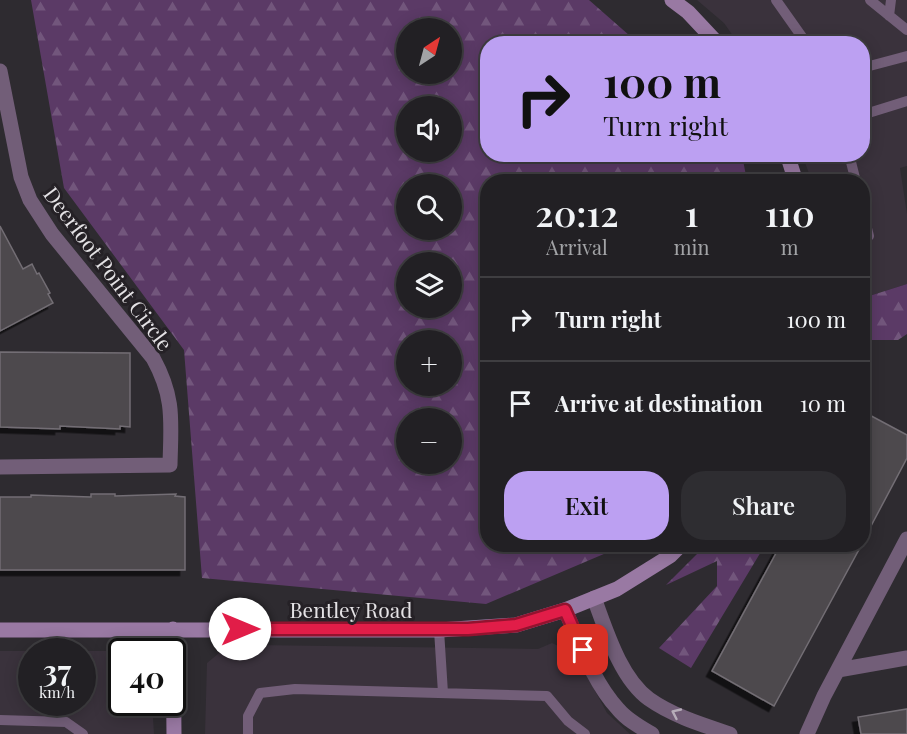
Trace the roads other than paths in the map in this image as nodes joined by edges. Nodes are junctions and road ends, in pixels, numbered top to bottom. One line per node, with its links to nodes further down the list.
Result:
1 (672, 0): 7 (street)
2 (776, 0): 8 (lane)
3 (870, 0): 5 (lane)
4 (891, 0): 5 (lane)
5 (889, 16): 6 (lane)
6 (907, 30)
7 (710, 36)
8 (801, 36)
9 (907, 56): 10 (lane)
10 (870, 66)
11 (0, 71): 14 (street, Deerfoot Point Circle)
12 (907, 101): 13 (lane)
13 (870, 113)
14 (0, 467)
15 (907, 539): 23 (street)
16 (674, 552): 17 (street, Bentley Road)
17 (594, 598): 18 (street, Bentley Road); 31 (street, one-way to 17)
18 (565, 610): 21 (street, Bentley Road); 30 (street)
19 (173, 629): 20 (street, Bentley Road); 21 (street, Bentley Road); 27 (street)
20 (0, 630)
21 (439, 630): 24 (lane)
22 (907, 658): 23 (street)
23 (838, 670): 32 (street)
24 (442, 693): 28 (lane); 29 (lane)
25 (0, 720): 26 (lane)
26 (83, 734)
27 (174, 734)
28 (248, 734)
29 (585, 734)
30 (652, 734)
31 (730, 734)
32 (807, 734)

